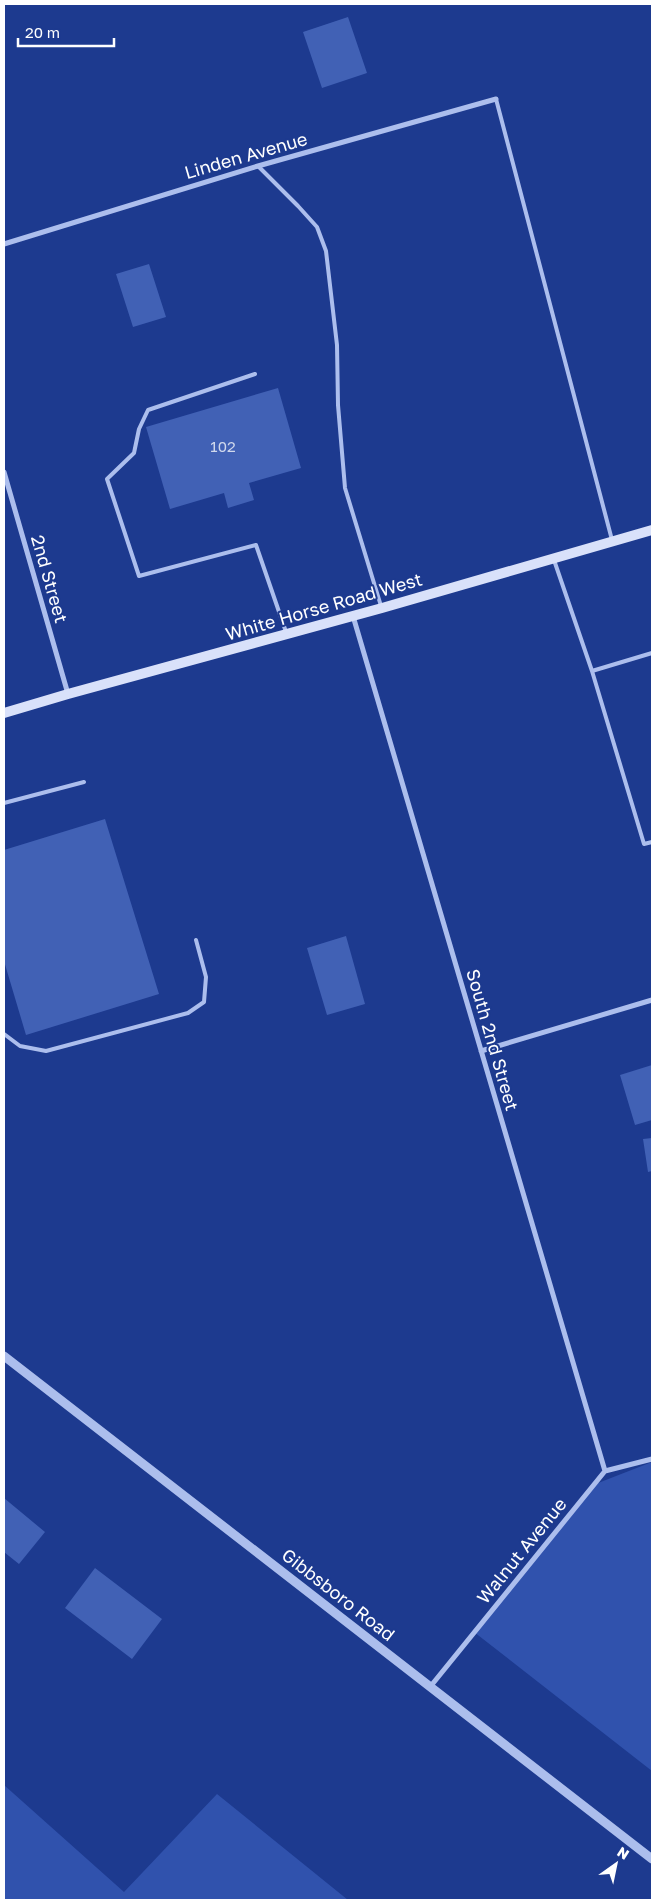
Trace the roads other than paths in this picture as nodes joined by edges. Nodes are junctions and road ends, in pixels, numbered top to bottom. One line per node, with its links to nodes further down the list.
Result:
1 (496, 99): 2 (street, Linden Avenue); 7 (lane)
2 (258, 166): 3 (street, Linden Avenue); 9 (lane)
3 (4, 244)
4 (255, 374): 11 (lane)
5 (4, 472): 14 (street, 2nd Street)
6 (652, 530): 7 (main road, White Horse Road West)
7 (612, 542): 8 (main road, White Horse Road West)
8 (554, 558): 9 (main road, White Horse Road West); 13 (lane)
9 (382, 608): 10 (main road, White Horse Road West)
10 (353, 616): 11 (main road, White Horse Road West); 22 (street, South 2nd Street)
11 (287, 634): 14 (main road, White Horse Road West)
12 (652, 653): 13 (lane)
13 (592, 671): 18 (lane)
14 (68, 694): 15 (main road, White Horse Road West)
15 (4, 713)
16 (84, 782): 17 (lane)
17 (4, 803)
18 (652, 842)
19 (196, 940): 21 (lane)
20 (652, 1000): 22 (street)
21 (4, 1034)
22 (481, 1051): 25 (street, South 2nd Street)
23 (4, 1356): 26 (street, Gibbsboro Road)
24 (652, 1459): 25 (street)
25 (605, 1471): 26 (street, Walnut Avenue)
26 (430, 1687): 27 (street, Gibbsboro Road)
27 (652, 1859)

